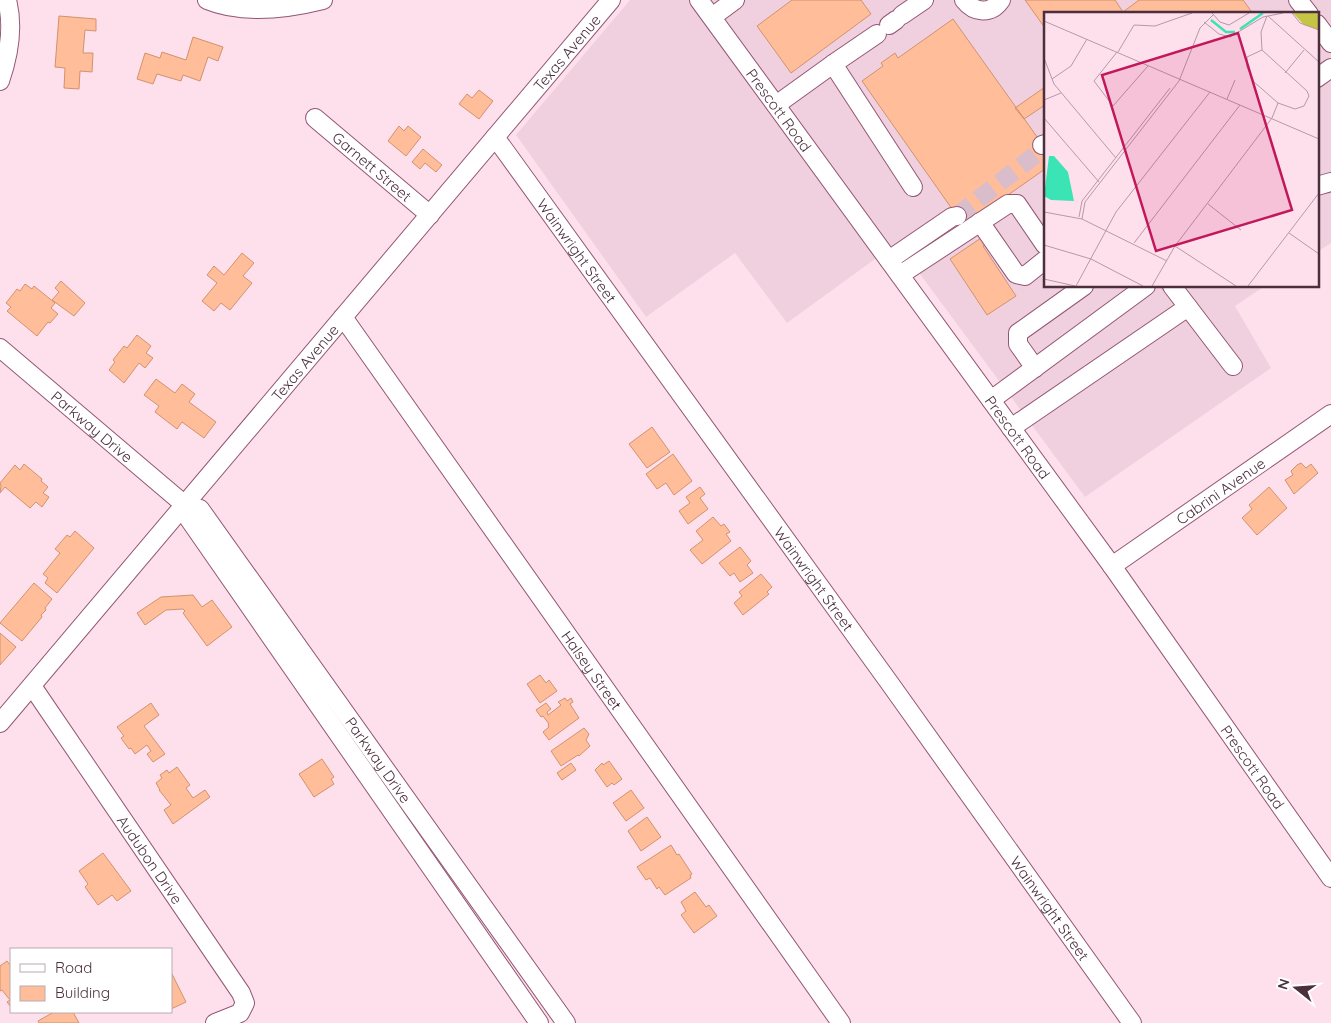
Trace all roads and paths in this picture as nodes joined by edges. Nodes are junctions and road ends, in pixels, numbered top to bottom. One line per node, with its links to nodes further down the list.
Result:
1 (7, 0): 18 (street)
2 (207, 0): 3 (street)
3 (323, 0)
4 (611, 0): 21 (street, Texas Avenue)
5 (699, 0): 12 (street, Prescott Road)
6 (735, 0): 12 (street)
7 (924, 0): 15 (street)
8 (964, 0): 9 (street)
9 (1001, 0)
10 (1298, 0): 11 (street)
11 (1308, 12)
12 (712, 17): 19 (street, Prescott Road)
13 (1318, 25): 14 (street)
14 (1331, 43)
15 (833, 64): 19 (street); 24 (street)
16 (1331, 68): 17 (street)
17 (1318, 77)
18 (0, 81)
19 (776, 105): 29 (street, Prescott Road)
20 (315, 118): 25 (street, Garnett Street)
21 (495, 137): 25 (street, Texas Avenue); 52 (street, Wainwright Street)
22 (1331, 182): 23 (street)
23 (1318, 186)
24 (913, 187)
25 (430, 215): 36 (street, Texas Avenue)
26 (954, 215): 29 (street)
27 (980, 222): 28 (street); 30 (street); 31 (street)
28 (1044, 244)
29 (889, 260): 31 (street, Prescott Road)
30 (1044, 261)
31 (900, 275): 40 (street, Prescott Road)
32 (1081, 288): 39 (street)
33 (1143, 288): 39 (street)
34 (1174, 288): 35 (street)
35 (1188, 307): 38 (street); 42 (street)
36 (343, 317): 43 (street, Texas Avenue); 51 (street, Halsey Street)
37 (0, 348): 43 (street, Parkway Drive)
38 (1232, 366)
39 (1035, 368): 40 (street)
40 (991, 400): 42 (street, Prescott Road)
41 (1331, 414): 44 (street, Cabrini Avenue)
42 (1011, 428): 44 (street, Prescott Road)
43 (185, 505): 45 (street, Texas Avenue); 49 (street, Parkway Drive); 50 (street, Parkway Drive)
44 (1112, 566): 47 (street, Prescott Road)
45 (32, 686): 46 (street, Texas Avenue); 48 (street, Audubon Drive)
46 (0, 723)
47 (1331, 878)
48 (215, 1023)
49 (539, 1023)
50 (566, 1023)
51 (840, 1023)
52 (1132, 1023)

